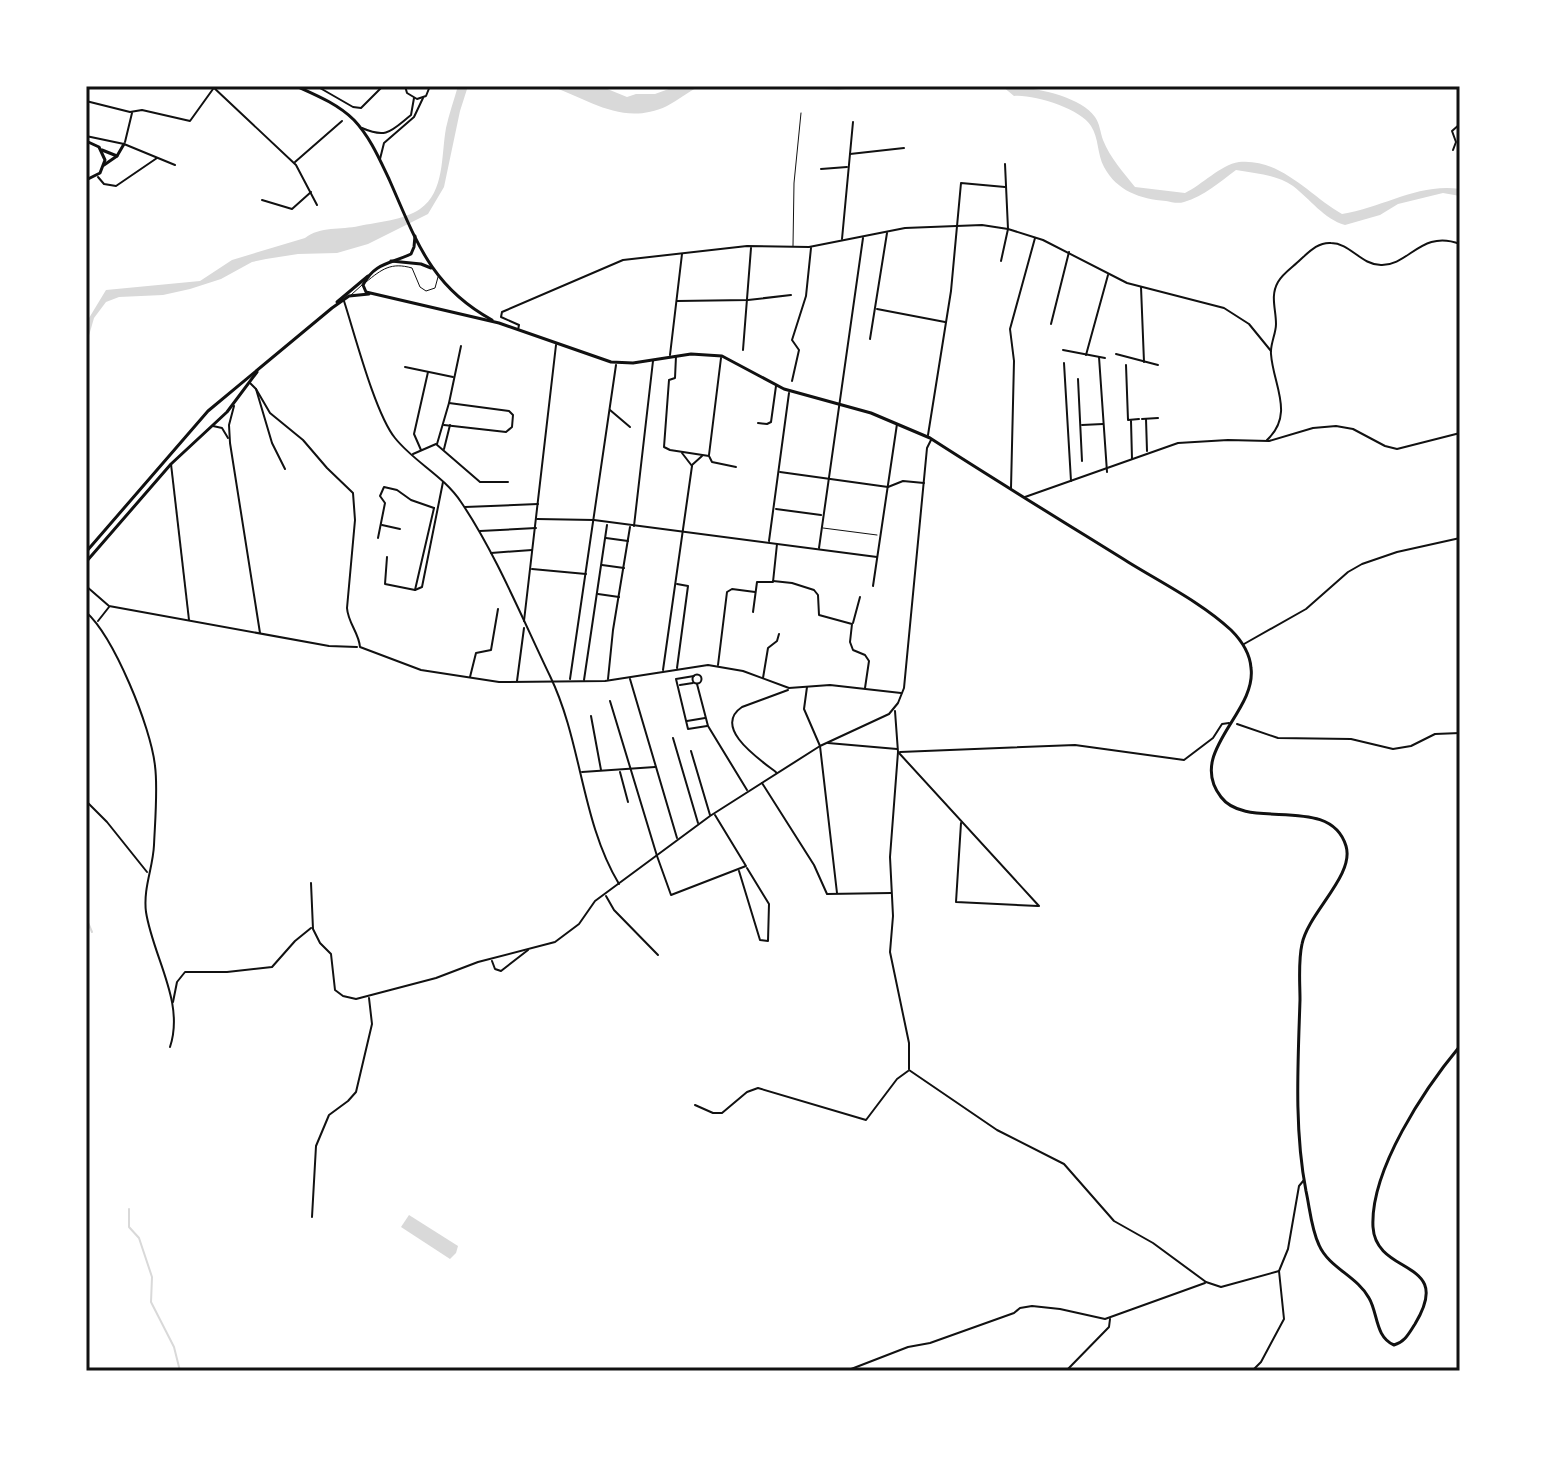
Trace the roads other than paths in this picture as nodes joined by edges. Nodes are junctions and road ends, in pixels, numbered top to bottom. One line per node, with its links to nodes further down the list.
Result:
1 (296, 86): 17 (main road)
2 (383, 86): 7 (street)
3 (405, 86): 9 (street)
4 (430, 86): 10 (street)
5 (1455, 86): 8 (street)
6 (213, 87): 12 (street); 28 (street)
7 (320, 88)
8 (1460, 90)
9 (414, 98): 10 (street); 17 (street)
10 (423, 98): 27 (street)
11 (86, 101): 12 (street)
12 (132, 112): 20 (street)
13 (801, 113): 49 (lane)
14 (342, 121): 28 (street)
15 (853, 122): 24 (street)
16 (1460, 124): 23 (street)
17 (360, 127): 27 (main road)
18 (86, 136): 20 (street)
19 (86, 141): 21 (main road)
20 (124, 144): 25 (main road); 26 (street)
21 (99, 147): 25 (main road); 30 (main road)
22 (904, 148): 24 (street)
23 (1453, 150)
24 (849, 154): 32 (street)
25 (117, 156): 30 (main road)
26 (158, 157): 31 (street); 34 (street)
27 (380, 161): 43 (main road)
28 (294, 163): 37 (street)
29 (1005, 164): 36 (street)
30 (104, 165): 34 (main road)
31 (175, 165)
32 (848, 167): 33 (street); 46 (street)
33 (821, 169)
34 (98, 178): 35 (main road)
35 (86, 180)
36 (1005, 187): 40 (street); 41 (street)
37 (311, 191): 38 (street); 39 (street)
38 (262, 200)
39 (317, 205)
40 (958, 225): 41 (street); 42 (street); 74 (street)
41 (1008, 229): 45 (street); 56 (street)
42 (887, 232): 44 (street); 70 (street)
43 (415, 236): 51 (main road); 52 (main road)
44 (863, 237): 46 (street); 109 (street)
45 (1035, 237): 53 (street); 150 (street)
46 (842, 240): 50 (street)
47 (1460, 244): 82 (street)
48 (751, 246): 49 (street); 54 (street); 67 (street)
49 (793, 247): 50 (street)
50 (812, 247): 101 (street)
51 (422, 250): 52 (street); 57 (main road)
52 (413, 251): 55 (main road)
53 (1069, 252): 59 (street); 75 (street)
54 (682, 253): 68 (street); 76 (street)
55 (388, 261): 57 (main road); 58 (main road)
56 (1001, 261)
57 (433, 270): 60 (main road)
58 (370, 274): 61 (main road); 69 (main road)
59 (1108, 274): 62 (street); 85 (street)
60 (438, 277): 61 (lane); 71 (main road)
61 (363, 285): 63 (main road); 65 (lane)
62 (1141, 287): 82 (street); 91 (street)
63 (369, 294): 65 (main road); 72 (main road)
64 (791, 295): 67 (street)
65 (349, 296): 66 (main road)
66 (343, 300): 69 (main road); 133 (street)
67 (748, 300): 68 (street); 80 (street)
68 (677, 301): 86 (street)
69 (332, 308): 97 (main road)
70 (876, 308): 74 (street); 77 (street)
71 (475, 310): 72 (main road); 73 (main road)
72 (471, 317): 73 (main road)
73 (499, 323): 76 (main road)
74 (947, 323): 124 (street)
75 (1051, 324)
76 (518, 330): 78 (main road)
77 (870, 339)
78 (556, 345): 92 (main road); 152 (street)
79 (461, 346): 99 (street)
80 (743, 350)
81 (1063, 350): 85 (street)
82 (1271, 351): 125 (street)
83 (1116, 354): 91 (street)
84 (676, 355): 86 (main road); 87 (main road); 131 (street)
85 (1086, 355): 88 (street)
86 (670, 356): 90 (main road)
87 (722, 356): 103 (main road); 135 (street)
88 (1099, 357): 89 (street); 117 (street)
89 (1105, 358)
90 (653, 360): 92 (main road); 162 (street)
91 (1144, 362): 95 (street)
92 (617, 363): 110 (street)
93 (1064, 363): 147 (street)
94 (1126, 365): 114 (street)
95 (1158, 365)
96 (405, 367): 98 (street)
97 (259, 369): 102 (main road); 106 (main road)
98 (428, 372): 99 (street); 129 (street)
99 (454, 378): 108 (street)
100 (1078, 379): 120 (street)
101 (792, 381)
102 (250, 383): 104 (street); 107 (main road)
103 (776, 385): 105 (main road); 115 (street)
104 (256, 389): 141 (street); 206 (street)
105 (789, 390): 109 (main road); 143 (street)
106 (226, 396): 107 (main road); 111 (main road)
107 (234, 403): 121 (main road); 126 (street)
108 (449, 403): 118 (street); 119 (street)
109 (838, 403): 116 (main road); 144 (street)
110 (609, 410): 122 (street); 159 (street)
111 (202, 418): 121 (main road); 177 (main road)
112 (1158, 418): 113 (street)
113 (1142, 419): 114 (street); 132 (street)
114 (1131, 420): 136 (street)
115 (758, 423)
116 (897, 423): 124 (main road); 149 (street)
117 (1104, 424): 120 (street); 142 (street)
118 (444, 425): 119 (street); 127 (street)
119 (450, 425): 128 (street)
120 (1080, 425): 137 (street)
121 (211, 426): 126 (street); 138 (main road)
122 (630, 427)
123 (1460, 433): 125 (street)
124 (930, 438): 148 (street); 150 (main road)
125 (1266, 441): 132 (street)
126 (230, 443): 203 (street)
127 (437, 444): 128 (street); 129 (street); 130 (street)
128 (446, 444): 130 (street)
129 (421, 450): 133 (street)
130 (443, 450): 146 (street)
131 (681, 452): 134 (street); 139 (street)
132 (1147, 452): 136 (street)
133 (412, 454): 145 (street)
134 (703, 455): 135 (street); 139 (street)
135 (709, 456): 140 (street)
136 (1132, 459): 142 (street)
137 (1082, 461)
138 (171, 464): 181 (main road); 199 (street)
139 (692, 466): 167 (street)
140 (736, 467)
141 (285, 469)
142 (1107, 470): 147 (street)
143 (779, 472): 144 (street); 156 (street)
144 (827, 478): 149 (street); 157 (street)
145 (443, 482): 153 (street); 154 (street)
146 (508, 482)
147 (1071, 482): 151 (street)
148 (925, 483): 149 (street); 225 (street)
149 (888, 487): 168 (street)
150 (1011, 489): 151 (main road)
151 (1025, 497): 205 (main road)
152 (539, 504): 154 (street); 158 (street)
153 (438, 505): 155 (street); 190 (street)
154 (465, 507): 166 (street)
155 (434, 508): 161 (street); 190 (street)
156 (775, 509): 157 (street); 173 (street)
157 (823, 515): 164 (street)
158 (537, 519): 159 (street); 163 (street)
159 (594, 520): 160 (street); 185 (street)
160 (607, 523): 162 (street); 170 (street)
161 (381, 525): 165 (street); 169 (street)
162 (632, 527): 167 (street); 172 (street)
163 (536, 528): 166 (street); 176 (street)
164 (821, 528): 168 (lane); 175 (street)
165 (400, 529)
166 (479, 531): 178 (street)
167 (683, 533): 173 (street); 187 (street)
168 (880, 535): 180 (street)
169 (378, 538)
170 (605, 538): 172 (street); 182 (street)
171 (1460, 538): 205 (street)
172 (628, 541): 183 (street)
173 (769, 542): 174 (street)
174 (777, 543): 175 (street); 186 (street)
175 (818, 549): 180 (street)
176 (534, 550): 178 (street); 184 (street)
177 (86, 552)
178 (489, 553): 201 (street)
179 (387, 557): 190 (street)
180 (877, 557): 189 (street)
181 (86, 562)
182 (601, 565): 183 (street); 192 (street)
183 (624, 568): 193 (street)
184 (531, 569): 185 (street); 201 (street)
185 (586, 574): 216 (street)
186 (773, 582): 191 (street); 202 (street)
187 (675, 584): 209 (street); 210 (street)
188 (86, 586): 195 (street)
189 (873, 586)
190 (415, 590)
191 (755, 592): 198 (street); 208 (street)
192 (597, 593): 193 (street); 217 (street)
193 (619, 597): 218 (street)
194 (860, 597): 202 (street)
195 (109, 606): 199 (street); 200 (street)
196 (498, 609): 213 (street)
197 (86, 612): 200 (street)
198 (753, 612)
199 (189, 621): 203 (street)
200 (97, 622): 257 (street)
201 (524, 624): 215 (street); 219 (street)
202 (852, 624): 224 (street)
203 (260, 634): 206 (street)
204 (779, 634): 214 (street)
205 (1243, 644): 231 (main road)
206 (360, 647): 213 (street)
207 (697, 666): 208 (street); 209 (street); 211 (street)
208 (718, 666): 214 (street)
209 (677, 669): 210 (street)
210 (663, 671): 212 (street)
211 (695, 675): 220 (street); 220 (street); 221 (street)
212 (629, 677): 218 (street); 240 (street)
213 (469, 678): 219 (street)
214 (763, 678): 223 (street)
215 (552, 680): 216 (street); 219 (street); 244 (street)
216 (569, 680): 217 (street)
217 (584, 680): 218 (street)
218 (608, 680)
219 (517, 681)
220 (696, 684): 221 (street); 229 (street)
221 (678, 686): 230 (street)
222 (807, 687): 223 (street); 224 (street); 237 (street)
223 (790, 688): 245 (street)
224 (865, 689): 225 (street)
225 (903, 693): 227 (street)
226 (610, 701): 242 (street)
227 (895, 709): 236 (street); 238 (street)
228 (591, 716): 243 (street)
229 (705, 718): 230 (street); 233 (street)
230 (686, 721): 233 (street)
231 (1230, 723): 238 (street); 275 (main road)
232 (1237, 724): 234 (street)
233 (708, 726): 247 (street)
234 (1460, 733)
235 (673, 738): 252 (street)
236 (827, 743): 237 (street); 238 (street)
237 (820, 746): 245 (street); 260 (street)
238 (898, 750): 251 (street); 261 (street)
239 (691, 751): 250 (street)
240 (655, 767): 242 (street); 253 (street)
241 (619, 769): 242 (street); 243 (street); 249 (street)
242 (631, 769): 254 (street)
243 (601, 771): 244 (street)
244 (581, 772): 259 (street)
245 (778, 773): 246 (street)
246 (762, 783): 247 (street); 260 (street)
247 (748, 792): 250 (street)
248 (86, 801): 257 (street)
249 (628, 802)
250 (712, 815): 252 (street); 255 (street)
251 (961, 822): 251 (street)
252 (699, 825): 253 (street)
253 (677, 839): 254 (street)
254 (657, 856): 256 (street); 259 (street)
255 (746, 866): 256 (street); 256 (street)
256 (738, 870)
257 (148, 873): 270 (street)
258 (311, 883): 263 (street)
259 (619, 885): 262 (street)
260 (837, 893): 261 (street)
261 (892, 893): 273 (street)
262 (605, 895): 264 (street); 266 (street)
263 (313, 927): 269 (street); 270 (street)
264 (530, 949): 265 (street); 268 (street)
265 (510, 953): 267 (street); 268 (street)
266 (658, 955)
267 (491, 960): 268 (street); 269 (street)
268 (516, 960)
269 (369, 997): 276 (street)
270 (173, 1003): 272 (street)
271 (1460, 1046): 275 (main road)
272 (170, 1047)
273 (909, 1070): 274 (street); 278 (street)
274 (695, 1105)
275 (1304, 1180): 277 (street)
276 (312, 1217)
277 (1279, 1271): 278 (street); 282 (street)
278 (1206, 1282): 279 (street)
279 (1110, 1318): 280 (street); 281 (street)
280 (846, 1371)
281 (1066, 1371)
282 (1252, 1371)

